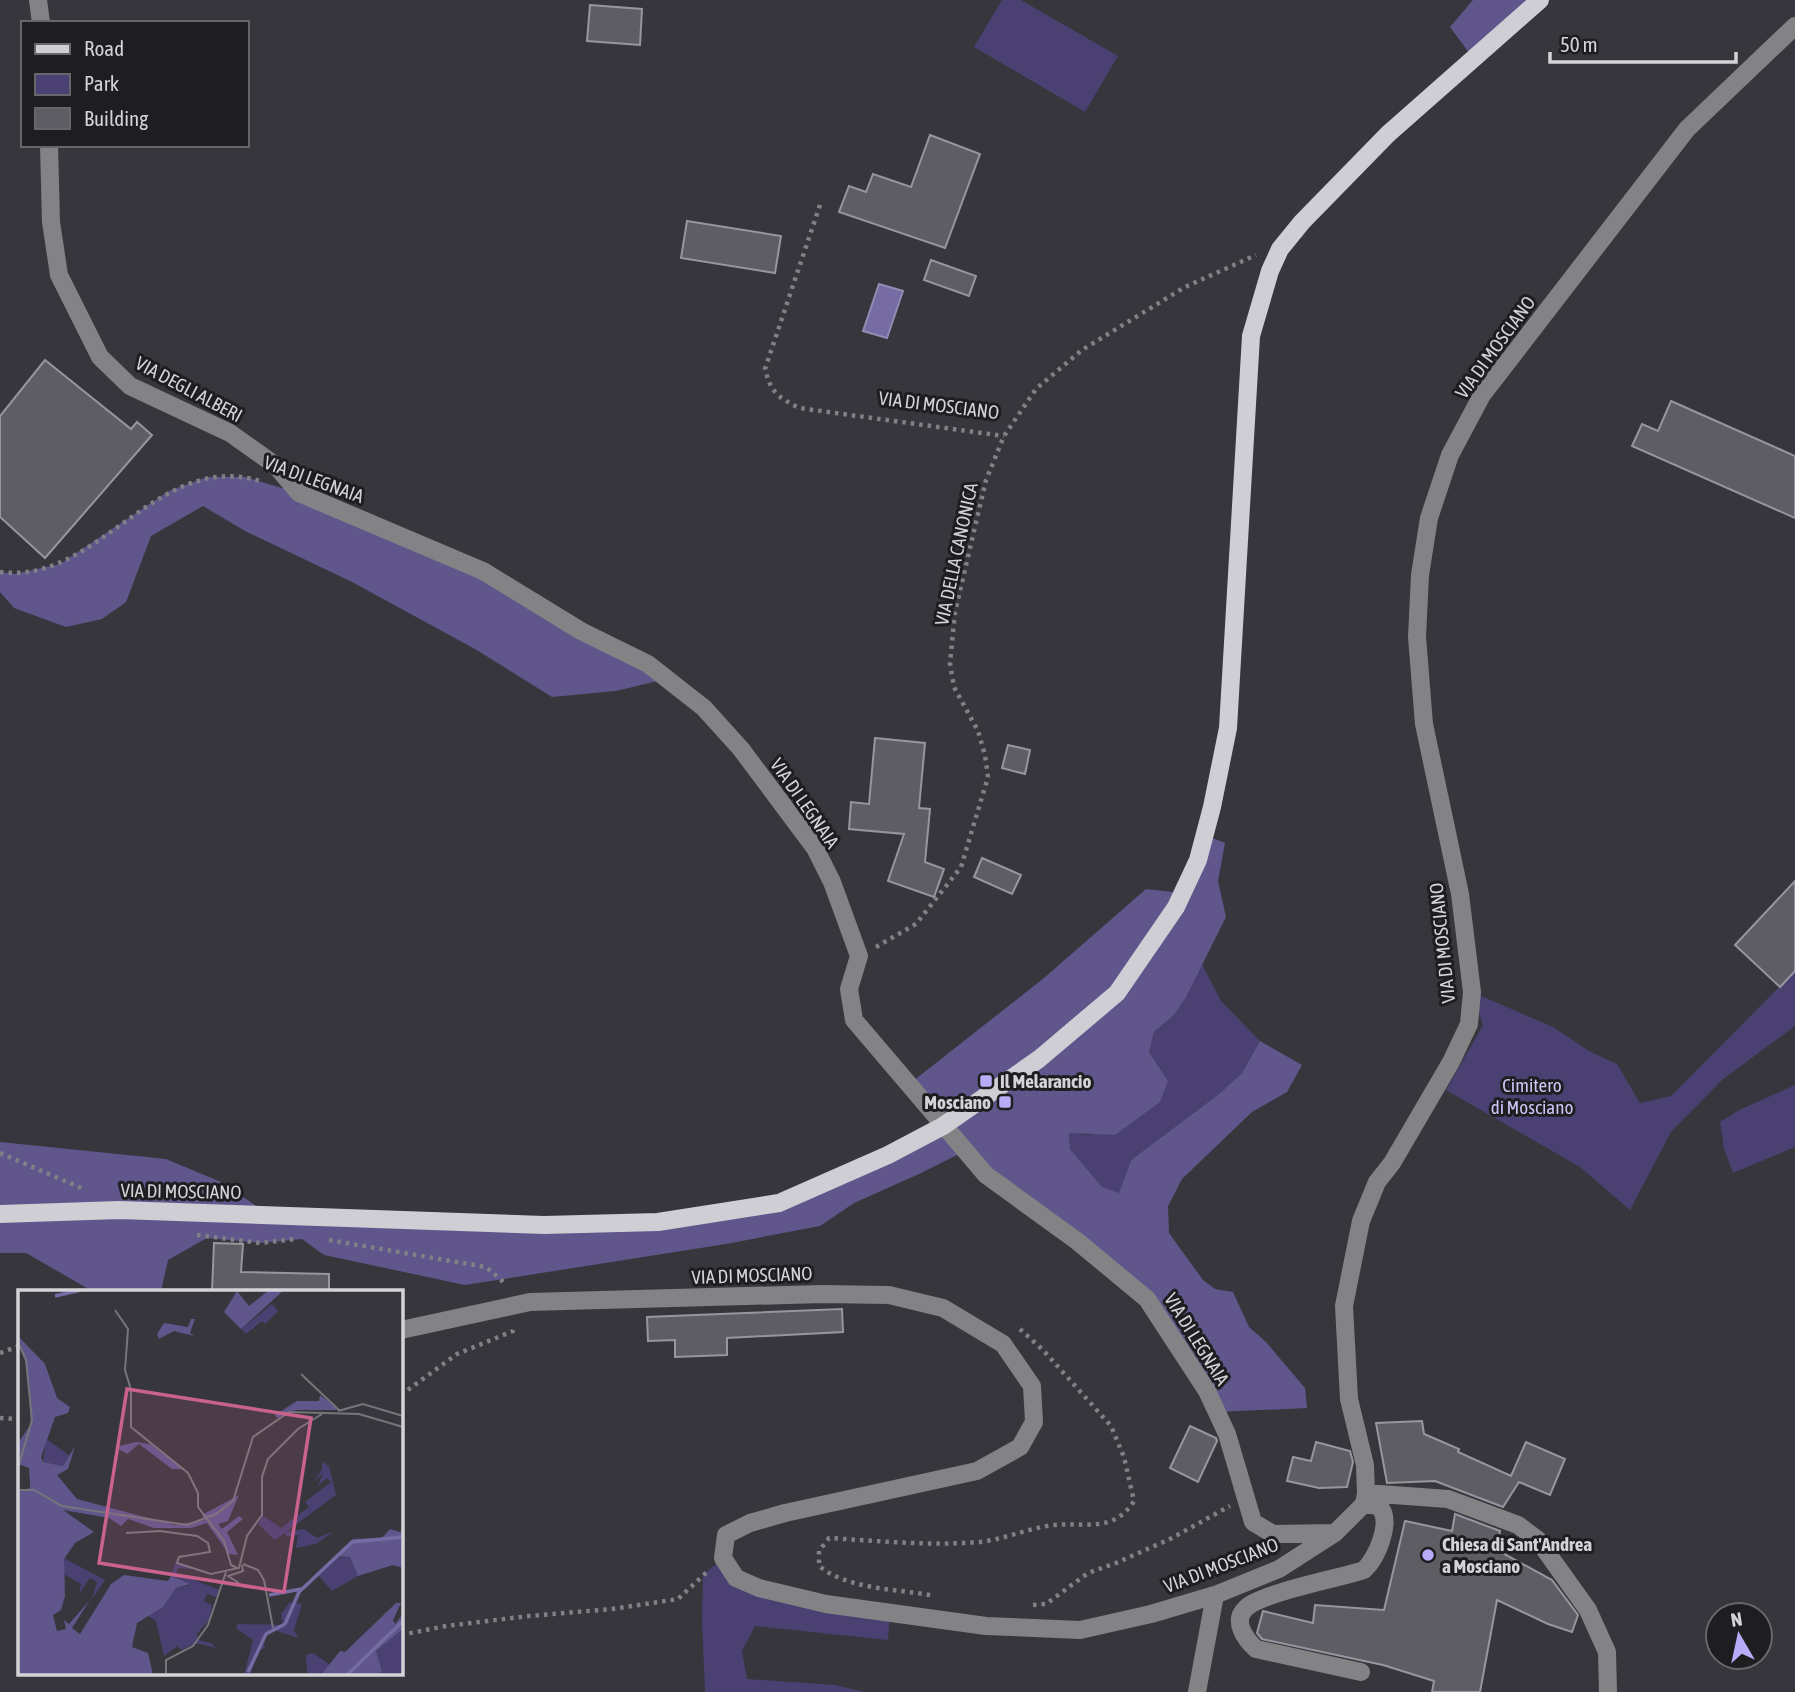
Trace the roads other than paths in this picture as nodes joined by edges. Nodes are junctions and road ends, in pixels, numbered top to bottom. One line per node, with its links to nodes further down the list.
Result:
1 (38, 0): 3 (street)
2 (1540, 0): 7 (main road, VIA DI MOSCIANO)
3 (41, 21)
4 (1795, 26): 10 (street, VIA DI MOSCIANO)
5 (49, 147): 6 (street, VIA DEGLI ALBERI)
6 (299, 493): 7 (street, VIA DI LEGNAIA)
7 (943, 1126): 8 (main road, VIA DI MOSCIANO); 11 (street, VIA DI LEGNAIA)
8 (0, 1214)
9 (402, 1330): 12 (street, VIA DI MOSCIANO)
10 (1365, 1498): 11 (street, VIA DI MOSCIANO); 13 (street); 15 (street)
11 (1335, 1533): 12 (street, VIA DI MOSCIANO)
12 (1214, 1595): 14 (street)
13 (1361, 1672)
14 (1197, 1692)
15 (1608, 1692)

